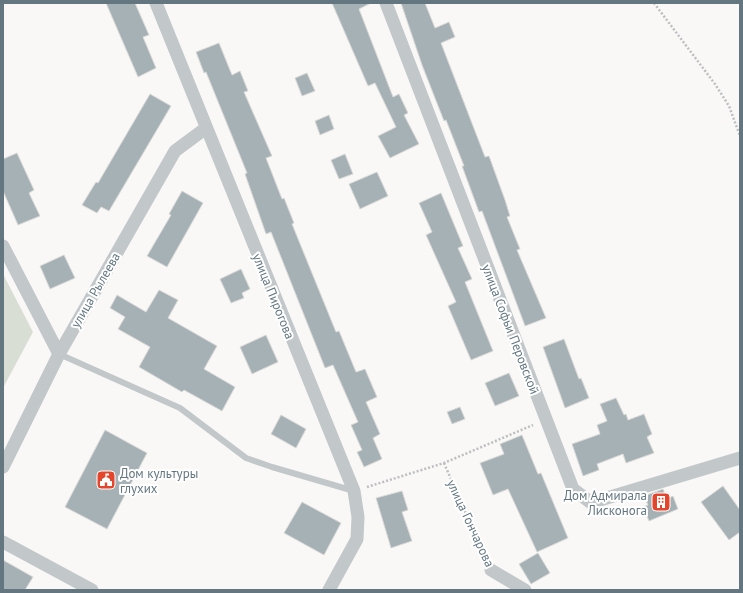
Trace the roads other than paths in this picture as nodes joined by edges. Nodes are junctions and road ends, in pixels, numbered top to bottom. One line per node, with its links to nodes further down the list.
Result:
1 (156, 3): 3 (street, улица Пирогова)
2 (386, 3): 6 (street, улица Софьи Перовской)
3 (206, 128): 5 (street, улица Рылеева); 8 (street, улица Пирогова)
4 (3, 246): 5 (street)
5 (59, 354): 7 (street, улица Рылеева); 8 (lane)
6 (740, 458)
7 (3, 467)
8 (354, 491): 12 (street, улица Пирогова)
9 (3, 542): 11 (street)
10 (491, 570): 13 (street, улица Гончарова)
11 (92, 590)
12 (329, 590)
13 (525, 590)

